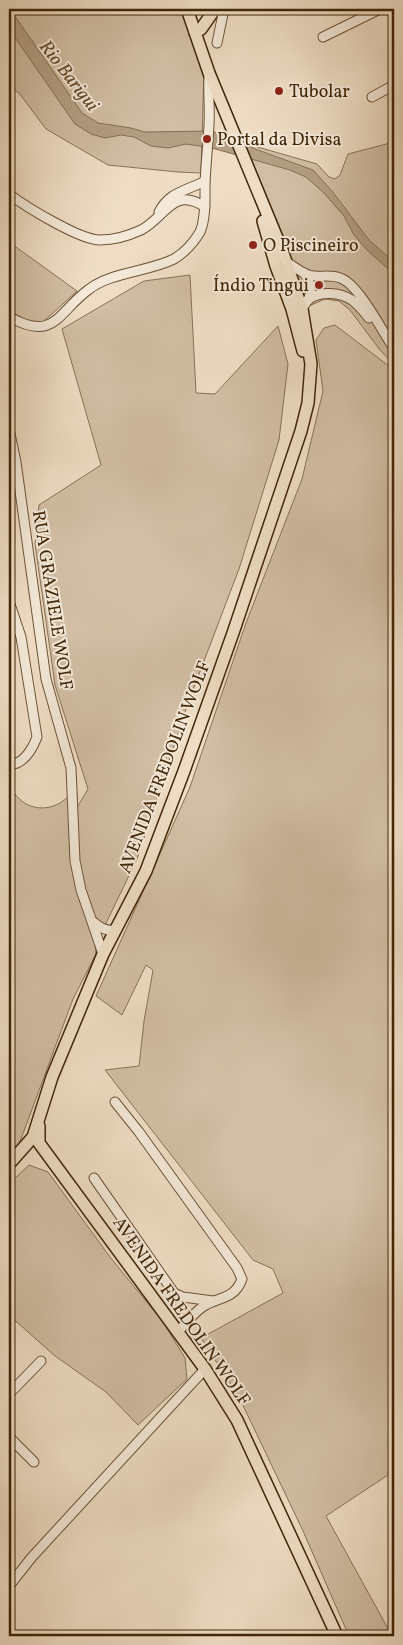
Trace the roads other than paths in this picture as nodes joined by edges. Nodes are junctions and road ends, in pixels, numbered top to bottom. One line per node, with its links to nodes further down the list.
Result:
1 (186, 9): 8 (main road, AVENIDA FREDOLIN WOLF)
2 (210, 9): 8 (main road)
3 (215, 9): 8 (main road)
4 (224, 9): 10 (street)
5 (380, 9): 9 (street)
6 (390, 9): 7 (street)
7 (394, 17)
8 (195, 22): 11 (main road, AVENIDA FREDOLIN WOLF); 14 (main road, AVENIDA FREDOLIN WOLF)
9 (323, 37)
10 (217, 43)
11 (209, 73): 14 (main road, AVENIDA FREDOLIN WOLF); 15 (street)
12 (394, 85): 13 (street)
13 (372, 97)
14 (228, 115): 15 (street); 22 (main road, AVENIDA FREDOLIN WOLF)
15 (209, 125): 16 (street)
16 (205, 181): 17 (street); 20 (street)
17 (191, 188): 19 (street); 21 (street)
18 (9, 194): 21 (street)
19 (192, 200): 20 (street); 21 (street)
20 (205, 207): 25 (street)
21 (156, 216)
22 (281, 264): 23 (street); 24 (main road, AVENIDA FREDOLIN WOLF)
23 (304, 273): 24 (street); 26 (street)
24 (301, 306): 26 (street); 33 (main road, AVENIDA FREDOLIN WOLF)
25 (9, 318)
26 (394, 348)
27 (9, 429): 29 (street, RUA GRAZIELE WOLF)
28 (9, 601): 30 (street)
29 (39, 633): 30 (street); 32 (street, RUA GRAZIELE WOLF)
30 (21, 637): 31 (street)
31 (9, 765)
32 (92, 921): 33 (street); 34 (street, RUA GRAZIELE WOLF)
33 (114, 930): 34 (main road, AVENIDA FREDOLIN WOLF)
34 (103, 954): 36 (main road, AVENIDA FREDOLIN WOLF)
35 (115, 1102): 39 (street)
36 (35, 1142): 37 (main road); 40 (main road, AVENIDA FREDOLIN WOLF)
37 (13, 1160)
38 (94, 1178): 39 (street)
39 (213, 1301): 40 (street)
40 (178, 1332): 42 (main road, AVENIDA FREDOLIN WOLF)
41 (41, 1361): 43 (street)
42 (205, 1368): 46 (street); 49 (main road, AVENIDA FREDOLIN WOLF)
43 (9, 1394)
44 (9, 1437): 45 (street)
45 (34, 1462)
46 (9, 1586)
47 (9, 1632): 48 (street)
48 (11, 1636)
49 (337, 1636)

